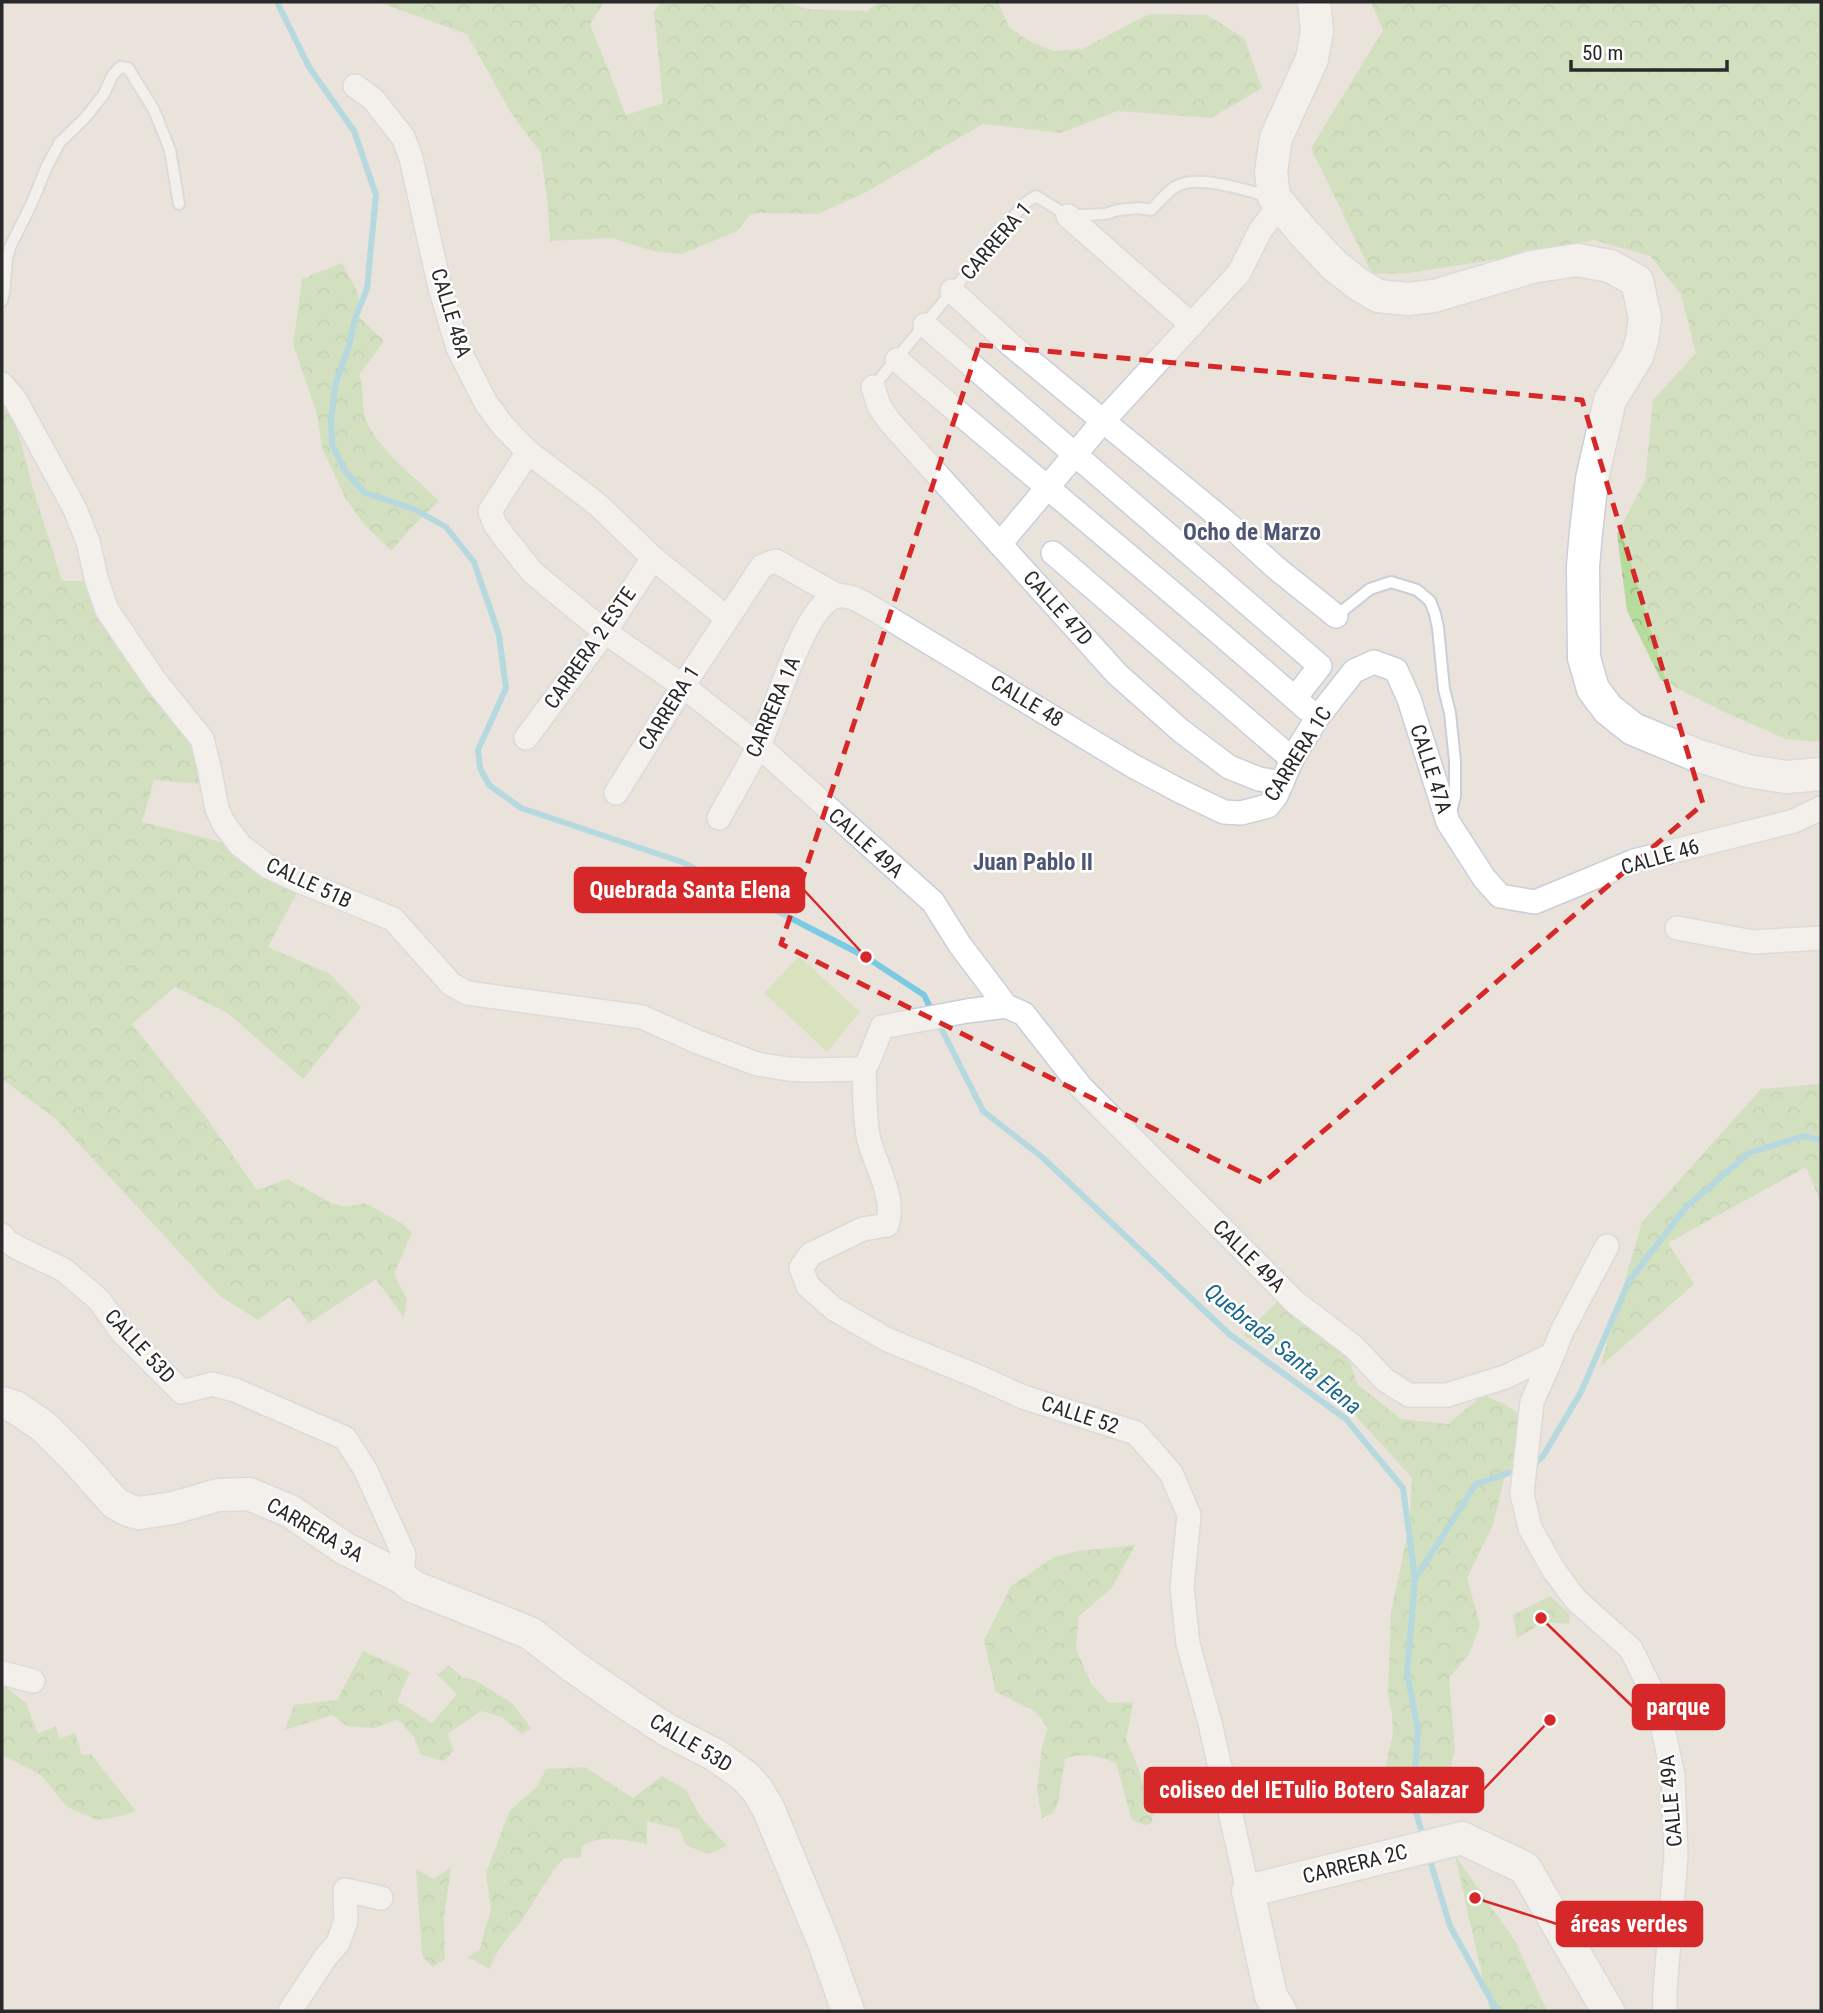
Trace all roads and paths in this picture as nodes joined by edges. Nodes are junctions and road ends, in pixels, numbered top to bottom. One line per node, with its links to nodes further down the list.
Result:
1 (1314, 2): 3 (street)
2 (355, 86): 14 (street, CALLE 48A)
3 (1277, 201): 5 (lane); 9 (street); 32 (street)
4 (179, 204): 7 (lane)
5 (1068, 216): 6 (lane, CARRERA 1); 9 (street)
6 (952, 291): 8 (lane, CARRERA 1); 13 (street)
7 (2, 301)
8 (925, 325): 10 (lane, CARRERA 1); 15 (street)
9 (1192, 325): 13 (street)
10 (897, 360): 12 (lane, CARRERA 1); 16 (street)
11 (4, 384): 43 (street, CALLE 51B)
12 (873, 387): 17 (street, CALLE 47D)
13 (1103, 421): 15 (street); 22 (street)
14 (528, 452): 19 (street, CALLE 48A); 24 (street, CALLE 49A)
15 (1074, 455): 16 (street); 27 (street)
16 (1046, 489): 17 (street); 27 (street)
17 (1000, 544): 33 (street, CALLE 47D)
18 (1053, 553): 31 (street)
19 (653, 558): 23 (street, CALLE 48A); 24 (street, CARRERA 2 ESTE)
20 (776, 561): 21 (street, CALLE 48); 23 (street, CARRERA 1)
21 (834, 597): 30 (street, CARRERA 1A); 36 (street, CALLE 48)
22 (1336, 615): 38 (lane)
23 (727, 618): 26 (street, CARRERA 1)
24 (605, 632): 26 (street, CALLE 49A); 29 (street, CARRERA 2 ESTE)
25 (1396, 670): 28 (street, CARRERA 1C); 38 (street, CALLE 47A)
26 (683, 686): 30 (street, CALLE 49A); 34 (street, CARRERA 1)
27 (1295, 698): 28 (street)
28 (1317, 718): 31 (street, CARRERA 1C)
29 (527, 738)
30 (759, 746): 37 (street, CARRERA 1A); 42 (street, CALLE 49A)
31 (1292, 759): 33 (street, CARRERA 1C)
32 (1821, 774)
33 (1282, 783): 36 (street, CARRERA 1C)
34 (616, 793)
35 (1821, 808): 39 (street, CALLE 46)
36 (1224, 812)
37 (719, 818)
38 (1448, 822): 39 (street, CALLE 47A)
39 (1500, 896)
40 (1677, 928): 41 (street)
41 (1821, 938)
42 (1006, 1006): 43 (street); 46 (street, CALLE 49A)
43 (864, 1069): 51 (street, CALLE 52)
44 (2, 1236): 48 (street, CALLE 53D)
45 (1607, 1247): 46 (street)
46 (1553, 1354): 57 (street, CALLE 49A)
47 (2, 1403): 48 (street, CARRERA 3A)
48 (407, 1582): 54 (street, CALLE 53D)
49 (2, 1673): 50 (street)
50 (33, 1681)
51 (1248, 1891): 55 (street, CALLE 52); 56 (street, CARRERA 2C)
52 (381, 1898): 53 (street)
53 (290, 2011)
54 (848, 2011)
55 (1280, 2011)
56 (1608, 2011)
57 (1665, 2011)

